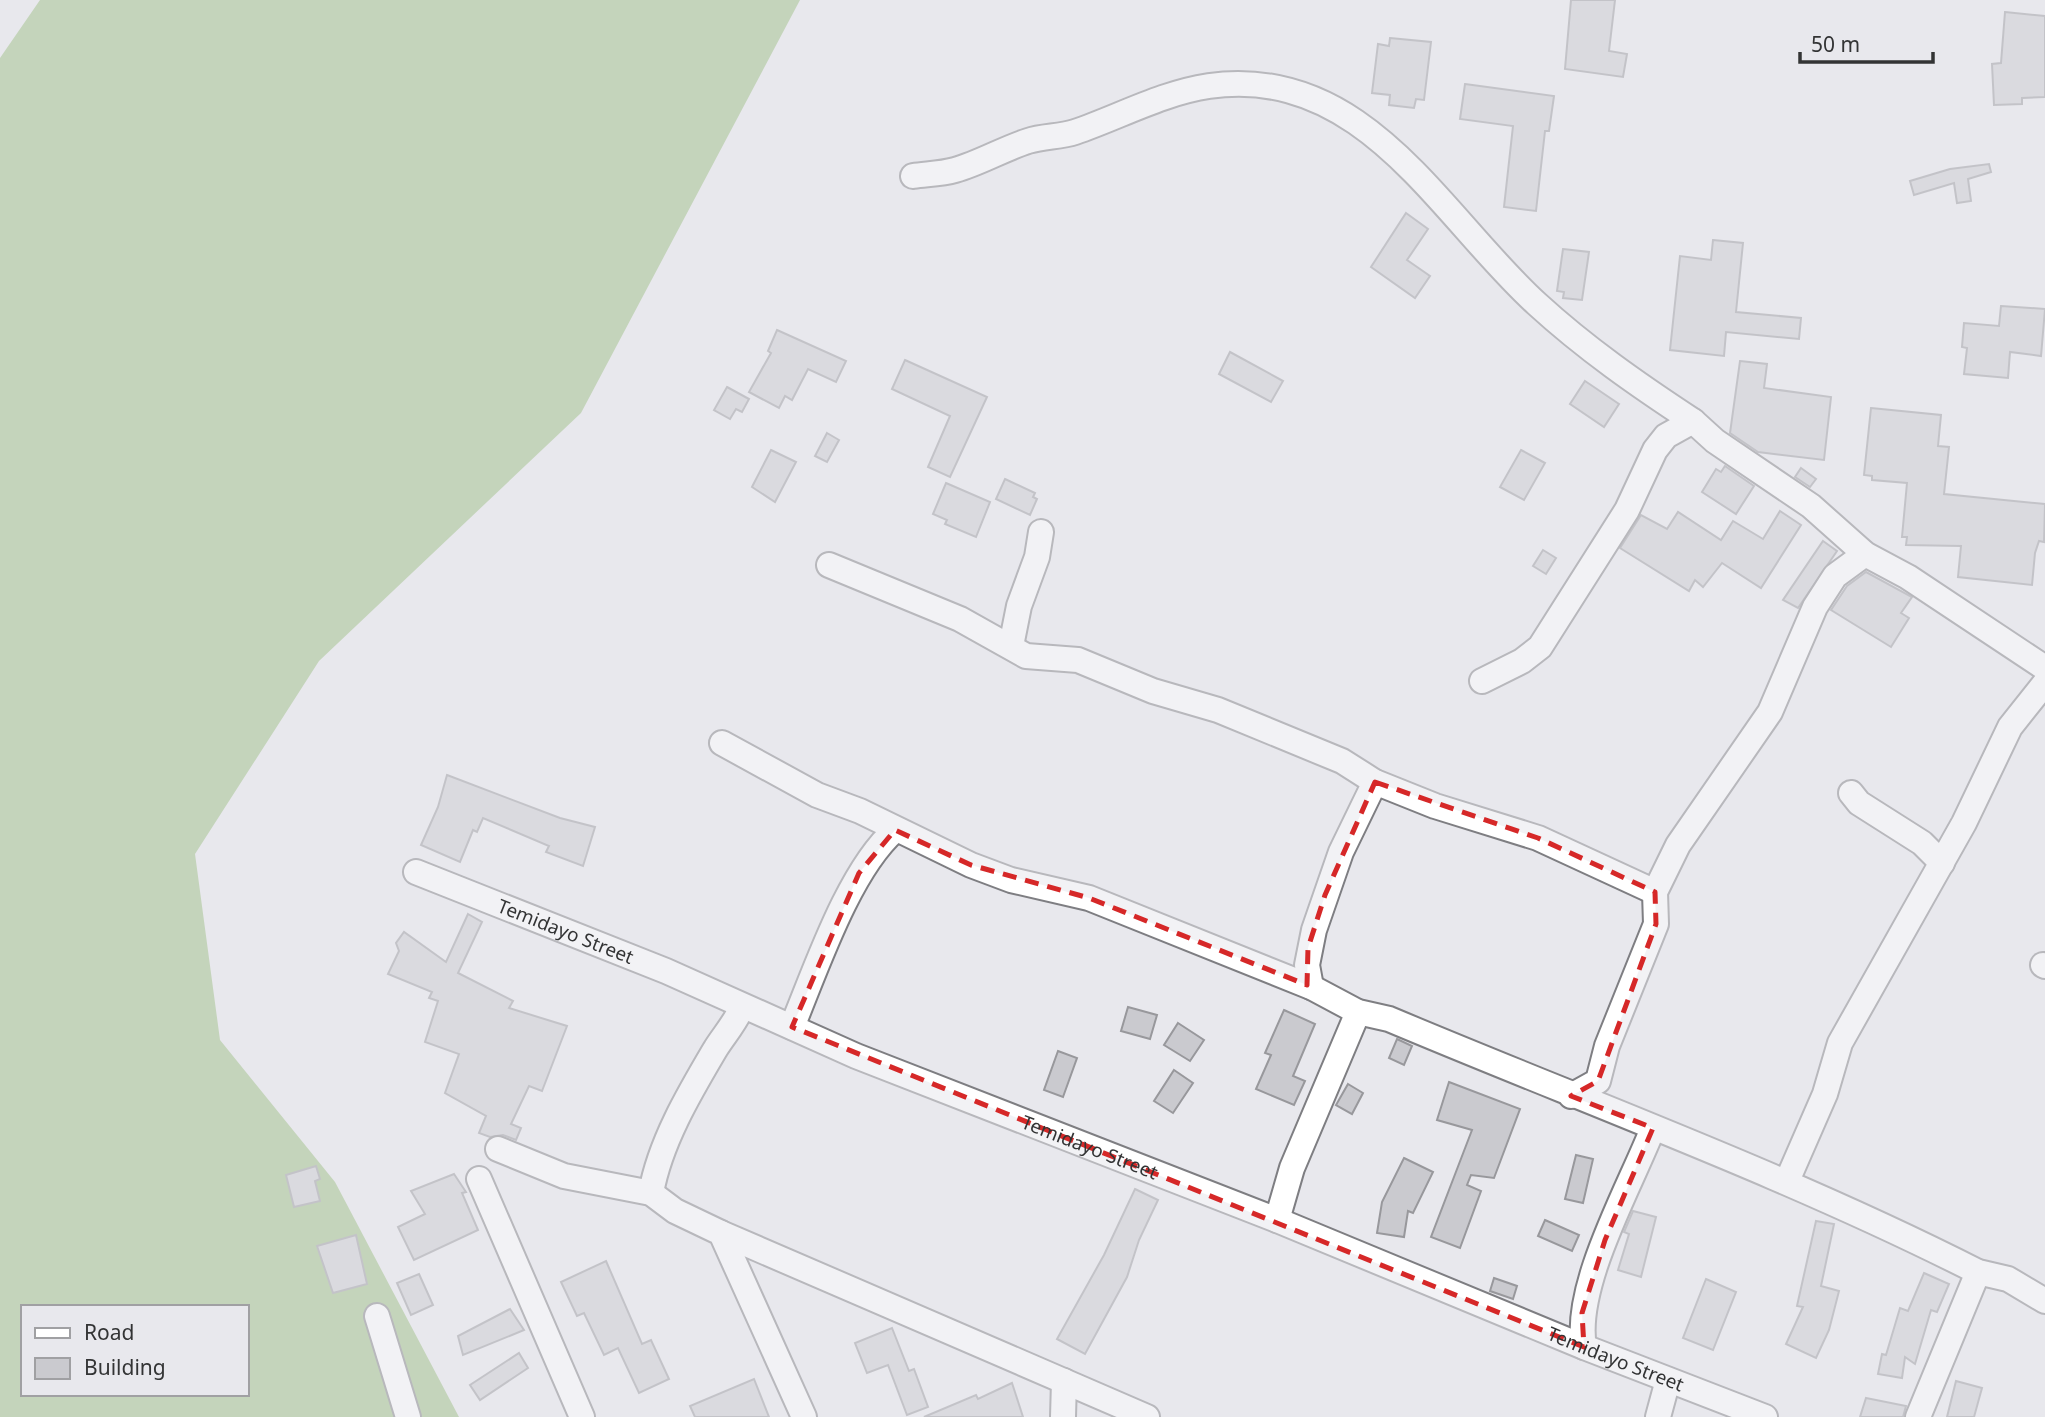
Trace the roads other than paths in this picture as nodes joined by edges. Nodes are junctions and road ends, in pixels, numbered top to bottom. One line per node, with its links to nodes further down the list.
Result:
1 (913, 176): 2 (street)
2 (1693, 421): 4 (street); 8 (street)
3 (1041, 533): 6 (street)
4 (1865, 554): 7 (street); 16 (street)
5 (829, 565): 6 (street)
6 (1011, 646): 11 (street)
7 (2045, 668)
8 (1482, 681)
9 (2045, 683): 14 (street)
10 (722, 743): 13 (street)
11 (1376, 782): 16 (street); 17 (street)
12 (1851, 793): 14 (street)
13 (895, 830): 17 (street); 20 (street)
14 (1942, 863): 27 (street)
15 (415, 872): 18 (street, Temidayo Street)
16 (1656, 892): 21 (street)
17 (1311, 987): 19 (street)
18 (742, 1007): 20 (street, Temidayo Street); 28 (street)
19 (1358, 1012): 22 (street); 29 (street)
20 (792, 1027): 29 (street, Temidayo Street)
21 (1598, 1081): 22 (street); 23 (street)
22 (1571, 1096): 23 (street)
23 (1621, 1116): 24 (street)
24 (1653, 1128): 27 (street); 34 (street)
25 (498, 1149): 28 (street)
26 (479, 1179): 38 (street)
27 (1787, 1181): 31 (street)
28 (651, 1193): 30 (street)
29 (1277, 1220): 34 (street, Temidayo Street)
30 (721, 1233): 36 (street); 39 (street)
31 (1978, 1272): 32 (street); 44 (street)
32 (2045, 1301)
33 (377, 1316): 37 (street)
34 (1584, 1347): 35 (street, Temidayo Street)
35 (1668, 1380): 42 (street); 43 (street, Temidayo Street)
36 (1064, 1381): 40 (street); 41 (street)
37 (408, 1417)
38 (582, 1417)
39 (804, 1417)
40 (1063, 1417)
41 (1147, 1417)
42 (1658, 1417)
43 (1765, 1417)
44 (1918, 1417)

